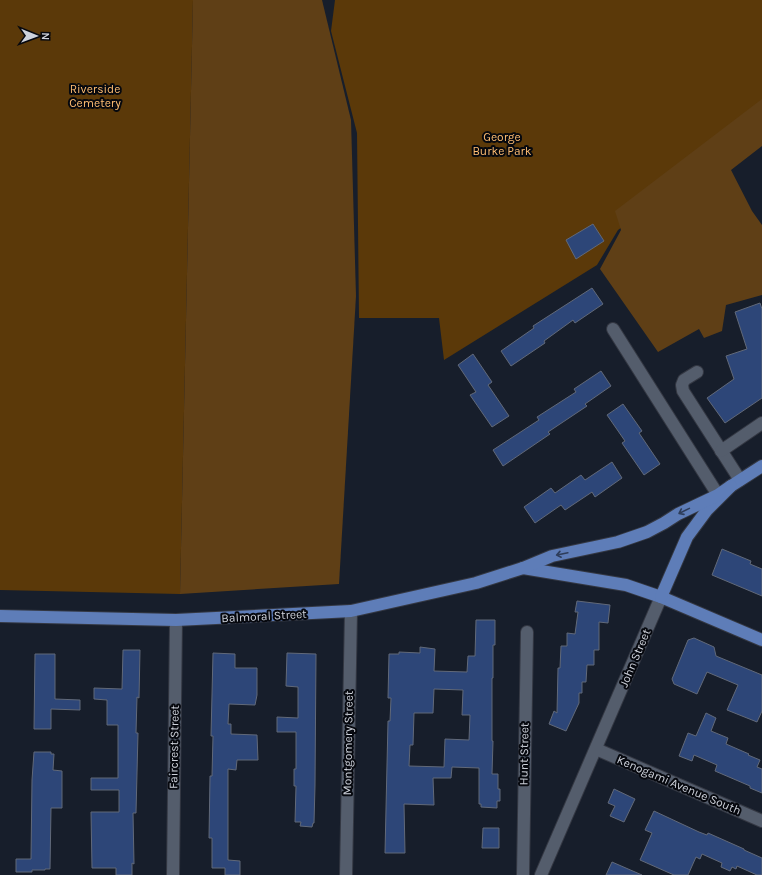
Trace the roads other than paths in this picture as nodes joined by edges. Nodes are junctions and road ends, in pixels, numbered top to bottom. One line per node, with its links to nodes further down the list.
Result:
1 (612, 329): 7 (street)
2 (697, 372): 4 (street)
3 (762, 423): 4 (street)
4 (721, 451): 6 (street)
5 (762, 466): 6 (main road, John Street)
6 (736, 483): 7 (main road, Balmoral Street); 9 (main road, John Street)
7 (718, 495): 8 (main road, Balmoral Street, one-way to 8)
8 (523, 568): 9 (main road); 10 (main road, Balmoral Street)
9 (661, 597): 14 (main road); 15 (street, John Street)
10 (351, 611): 12 (main road, Balmoral Street); 18 (street, Montgomery Street)
11 (0, 616): 12 (main road, Balmoral Street)
12 (176, 620): 17 (street, Faircrest Street)
13 (527, 632): 19 (street, Hunt Street)
14 (762, 640)
15 (596, 749): 16 (street, Kenogami Avenue South); 20 (street, John Street)
16 (762, 821)
17 (173, 875)
18 (346, 875)
19 (523, 875)
20 (541, 875)

